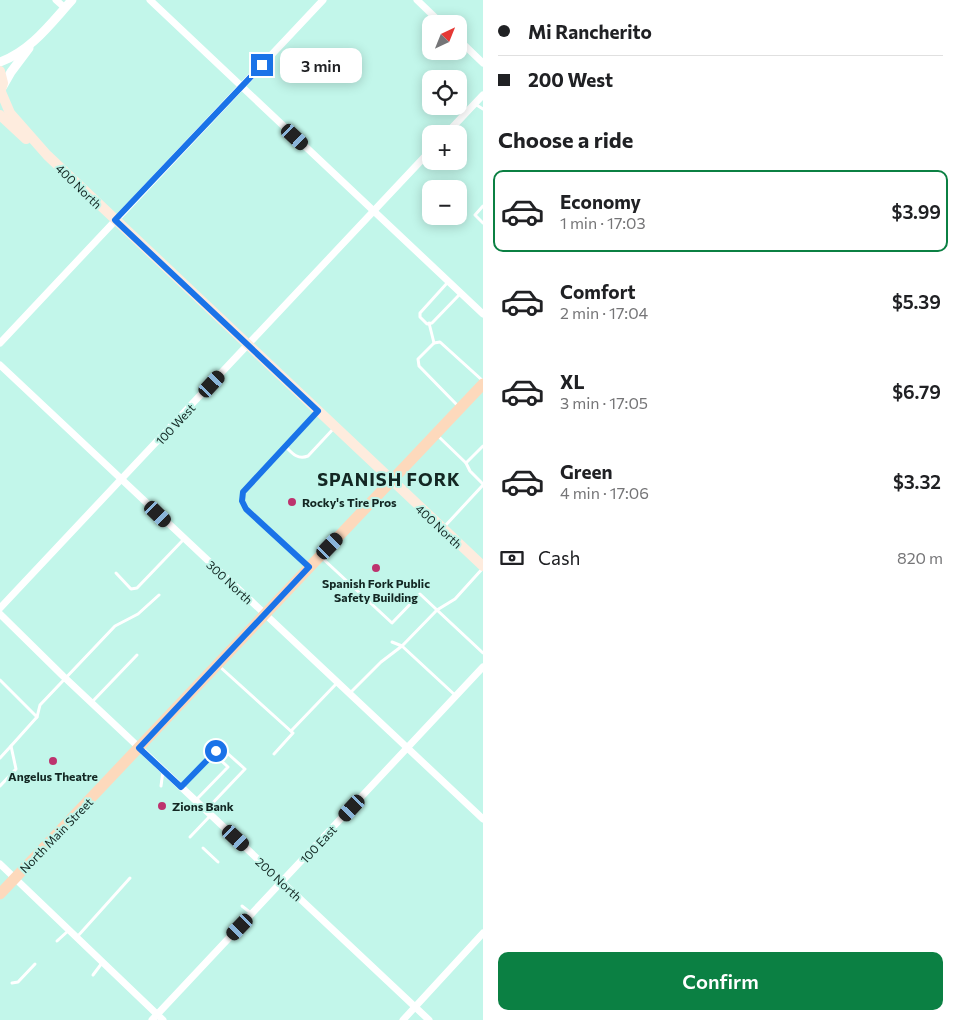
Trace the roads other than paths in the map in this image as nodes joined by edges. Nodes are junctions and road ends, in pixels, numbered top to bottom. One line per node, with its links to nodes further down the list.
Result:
1 (56, 0): 6 (street)
2 (72, 0): 6 (street)
3 (150, 0): 13 (street)
4 (323, 0): 13 (street)
5 (417, 0): 7 (street)
6 (65, 8): 8 (street)
7 (433, 15)
8 (34, 42): 10 (street); 14 (street)
9 (468, 48): 11 (street)
10 (0, 62)
11 (483, 62)
12 (0, 71): 14 (main road, 400 North)
13 (242, 86): 23 (street); 24 (street)
14 (1, 91): 20 (main road, 400 North)
15 (483, 95): 16 (street)
16 (475, 103): 17 (lane); 19 (street)
17 (483, 109)
18 (0, 115): 20 (main road, 400 North)
19 (454, 125)
20 (47, 155): 24 (main road, 400 North)
21 (422, 160): 23 (street, 100 West)
22 (483, 206): 25 (lane)
23 (374, 211): 26 (street); 32 (street, 100 West)
24 (115, 220): 30 (street); 32 (main road, 400 North)
25 (483, 223)
26 (448, 281): 27 (street); 29 (lane)
27 (461, 294): 28 (street); 29 (lane)
28 (483, 314)
29 (429, 323): 31 (lane)
30 (0, 342)
31 (434, 343): 34 (lane); 35 (lane)
32 (248, 346): 36 (main road, 400 North); 42 (street, 100 West)
33 (0, 365): 42 (street, 300 North)
34 (482, 387): 35 (main road, North Main Street)
35 (460, 408): 38 (main road, North Main Street)
36 (318, 411): 37 (main road, 400 North); 39 (lane)
37 (335, 427): 39 (lane); 43 (main road, 400 North)
38 (436, 434): 41 (lane); 43 (main road, North Main Street)
39 (285, 446): 48 (lane)
40 (483, 446): 41 (lane)
41 (466, 463): 44 (lane)
42 (123, 480): 46 (street, 300 North); 52 (street, 100 West)
43 (392, 481): 45 (main road, 400 North); 47 (main road, North Main Street)
44 (483, 485): 45 (lane)
45 (442, 528): 49 (main road, 400 North)
46 (184, 538): 50 (lane); 55 (street, 300 North)
47 (320, 556): 48 (main road, North Main Street); 53 (lane)
48 (309, 567): 55 (main road, North Main Street)
49 (483, 567): 53 (lane)
50 (116, 573)
51 (158, 594): 62 (lane)
52 (0, 608)
53 (437, 610): 57 (lane); 58 (lane)
54 (0, 614): 62 (street, 200 North)
55 (264, 614): 60 (main road, North Main Street); 64 (street, 300 North)
56 (392, 642): 57 (lane)
57 (402, 646): 65 (lane); 66 (lane)
58 (483, 653)
59 (137, 655): 67 (lane)
60 (217, 664): 69 (lane); 71 (main road, North Main Street)
61 (483, 667): 66 (street, 100 East)
62 (66, 678): 67 (street, 200 North); 68 (lane)
63 (0, 680): 68 (lane)
64 (338, 682): 65 (street, 300 North); 69 (lane)
65 (350, 694): 72 (street, 300 North)
66 (456, 696): 72 (street, 100 East)
67 (91, 703): 71 (street, 200 North)
68 (37, 717): 70 (lane)
69 (291, 731): 74 (lane)
70 (11, 746): 75 (lane); 77 (lane)
71 (139, 748): 76 (street, 200 North); 87 (main road, North Main Street)
72 (408, 749): 82 (street, 300 North); 89 (street, 100 East)
73 (213, 753): 79 (lane); 80 (lane); 81 (lane)
74 (274, 754)
75 (0, 758)
76 (163, 770): 78 (lane); 79 (street, 200 North)
77 (0, 786)
78 (161, 786)
79 (181, 787): 80 (street, 200 North)
80 (195, 801): 81 (street, 200 North)
81 (208, 813): 83 (lane); 89 (street, 200 North)
82 (483, 819)
83 (190, 837)
84 (202, 848): 85 (lane)
85 (218, 862)
86 (0, 864): 87 (street)
87 (14, 878): 90 (main road, North Main Street); 93 (street)
88 (130, 878): 95 (lane)
89 (282, 882): 92 (street, 100 East); 101 (street, 200 North)
90 (0, 894)
91 (242, 906): 92 (lane)
92 (252, 914): 102 (street, 100 East)
93 (68, 930): 95 (street); 96 (lane)
94 (483, 933): 101 (street)
95 (76, 938): 97 (street)
96 (57, 941)
97 (102, 963): 99 (lane); 102 (street)
98 (35, 964): 100 (lane)
99 (92, 975)
100 (12, 983)
101 (415, 1007): 103 (street); 104 (street, 200 North)
102 (158, 1018)
103 (403, 1020)
104 (429, 1020)

